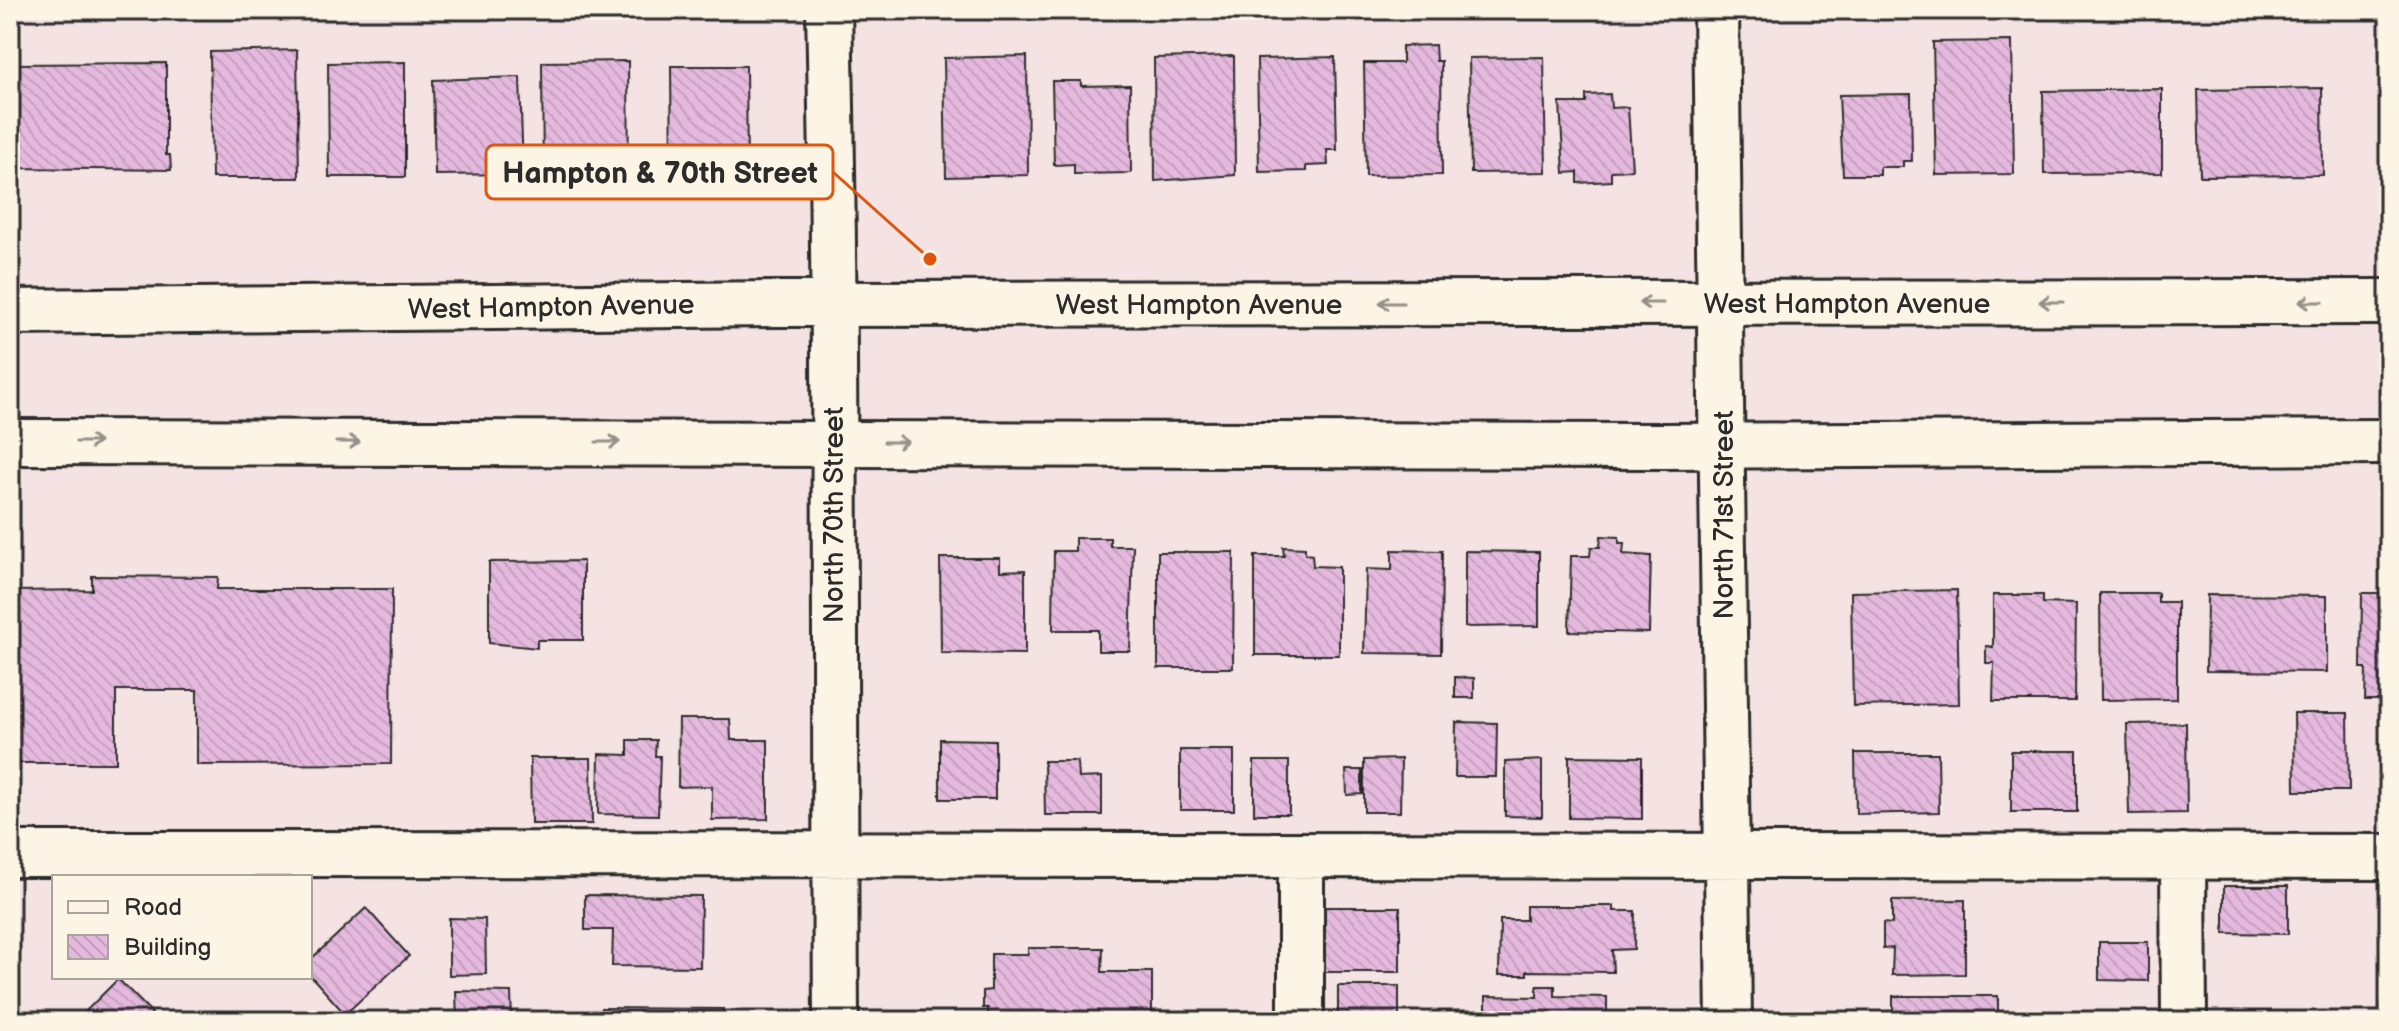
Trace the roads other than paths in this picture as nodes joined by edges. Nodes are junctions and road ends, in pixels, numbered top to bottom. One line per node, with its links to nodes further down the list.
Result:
1 (829, 10): 4 (main road, North 70th Street)
2 (1716, 10): 5 (main road, North 71st Street)
3 (2389, 302): 5 (main road, West Hampton Avenue, one-way to 5)
4 (836, 303): 5 (main road, West Hampton Avenue, one-way to 4); 6 (main road, West Hampton Avenue); 8 (main road, North 70th Street)
5 (1723, 303): 10 (main road, North 71st Street)
6 (10, 312)
7 (10, 442): 8 (main road, one-way to 8)
8 (832, 442): 10 (main road, one-way to 10); 15 (main road, North 70th Street)
9 (2389, 442): 10 (main road)
10 (1722, 446): 12 (main road, North 71st Street)
11 (10, 854): 15 (main road)
12 (1727, 854): 13 (main road); 14 (main road); 19 (main road, North 71st Street)
13 (1301, 855): 15 (main road); 18 (main road)
14 (2183, 856): 16 (main road); 20 (main road)
15 (835, 857): 17 (main road, North 70th Street)
16 (2389, 857)
17 (836, 1021)
18 (1301, 1021)
19 (1729, 1021)
20 (2184, 1021)

